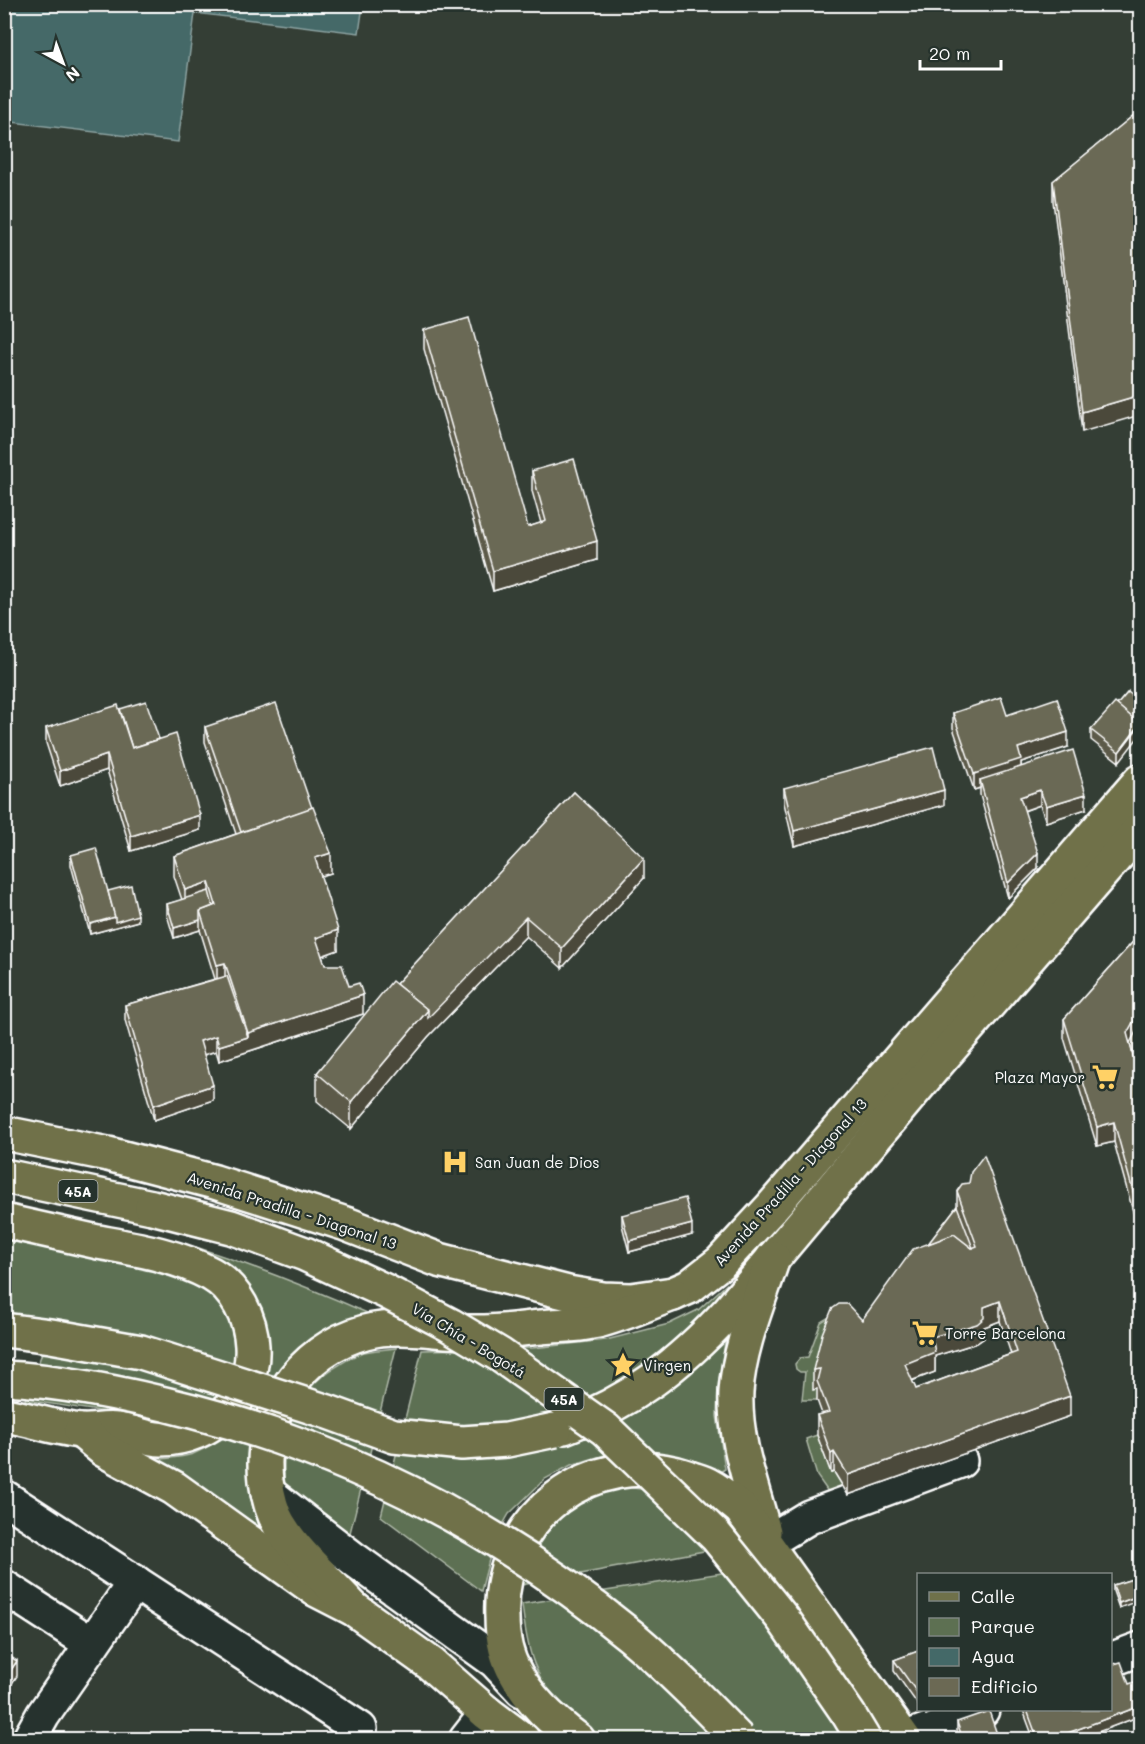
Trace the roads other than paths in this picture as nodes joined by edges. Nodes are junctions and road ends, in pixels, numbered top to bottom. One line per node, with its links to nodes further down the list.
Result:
1 (1140, 781): 7 (main road, Avenida Pradilla - Diagonal 13)
2 (1140, 829): 6 (main road)
3 (4, 1132): 7 (main road, Avenida Pradilla - Diagonal 13)
4 (4, 1176): 32 (main road, Vía Chía - Bogotá / 45A, bridge)
5 (4, 1221): 11 (main road)
6 (773, 1258): 8 (main road, bridge); 15 (main road)
7 (673, 1294): 13 (main road)
8 (4, 1330)
9 (4, 1378): 31 (main road, bridge)
10 (4, 1415): 11 (main road)
11 (81, 1431): 18 (main road)
12 (960, 1461): 15 (street)
13 (268, 1493): 18 (main road); 22 (street)
14 (4, 1497): 16 (street)
15 (766, 1543): 22 (main road); 26 (main road)
16 (135, 1582): 19 (street); 25 (street)
17 (4, 1587): 19 (street)
18 (354, 1609): 24 (main road)
19 (92, 1644): 27 (street)
20 (1140, 1649): 21 (street)
21 (1112, 1659)
22 (537, 1706): 30 (main road)
23 (979, 1711): 26 (street)
24 (487, 1713): 28 (street); 29 (main road)
25 (357, 1734)
26 (905, 1739)
27 (29, 1740)
28 (466, 1740)
29 (523, 1740)
30 (578, 1740)
31 (739, 1740)
32 (864, 1740)

